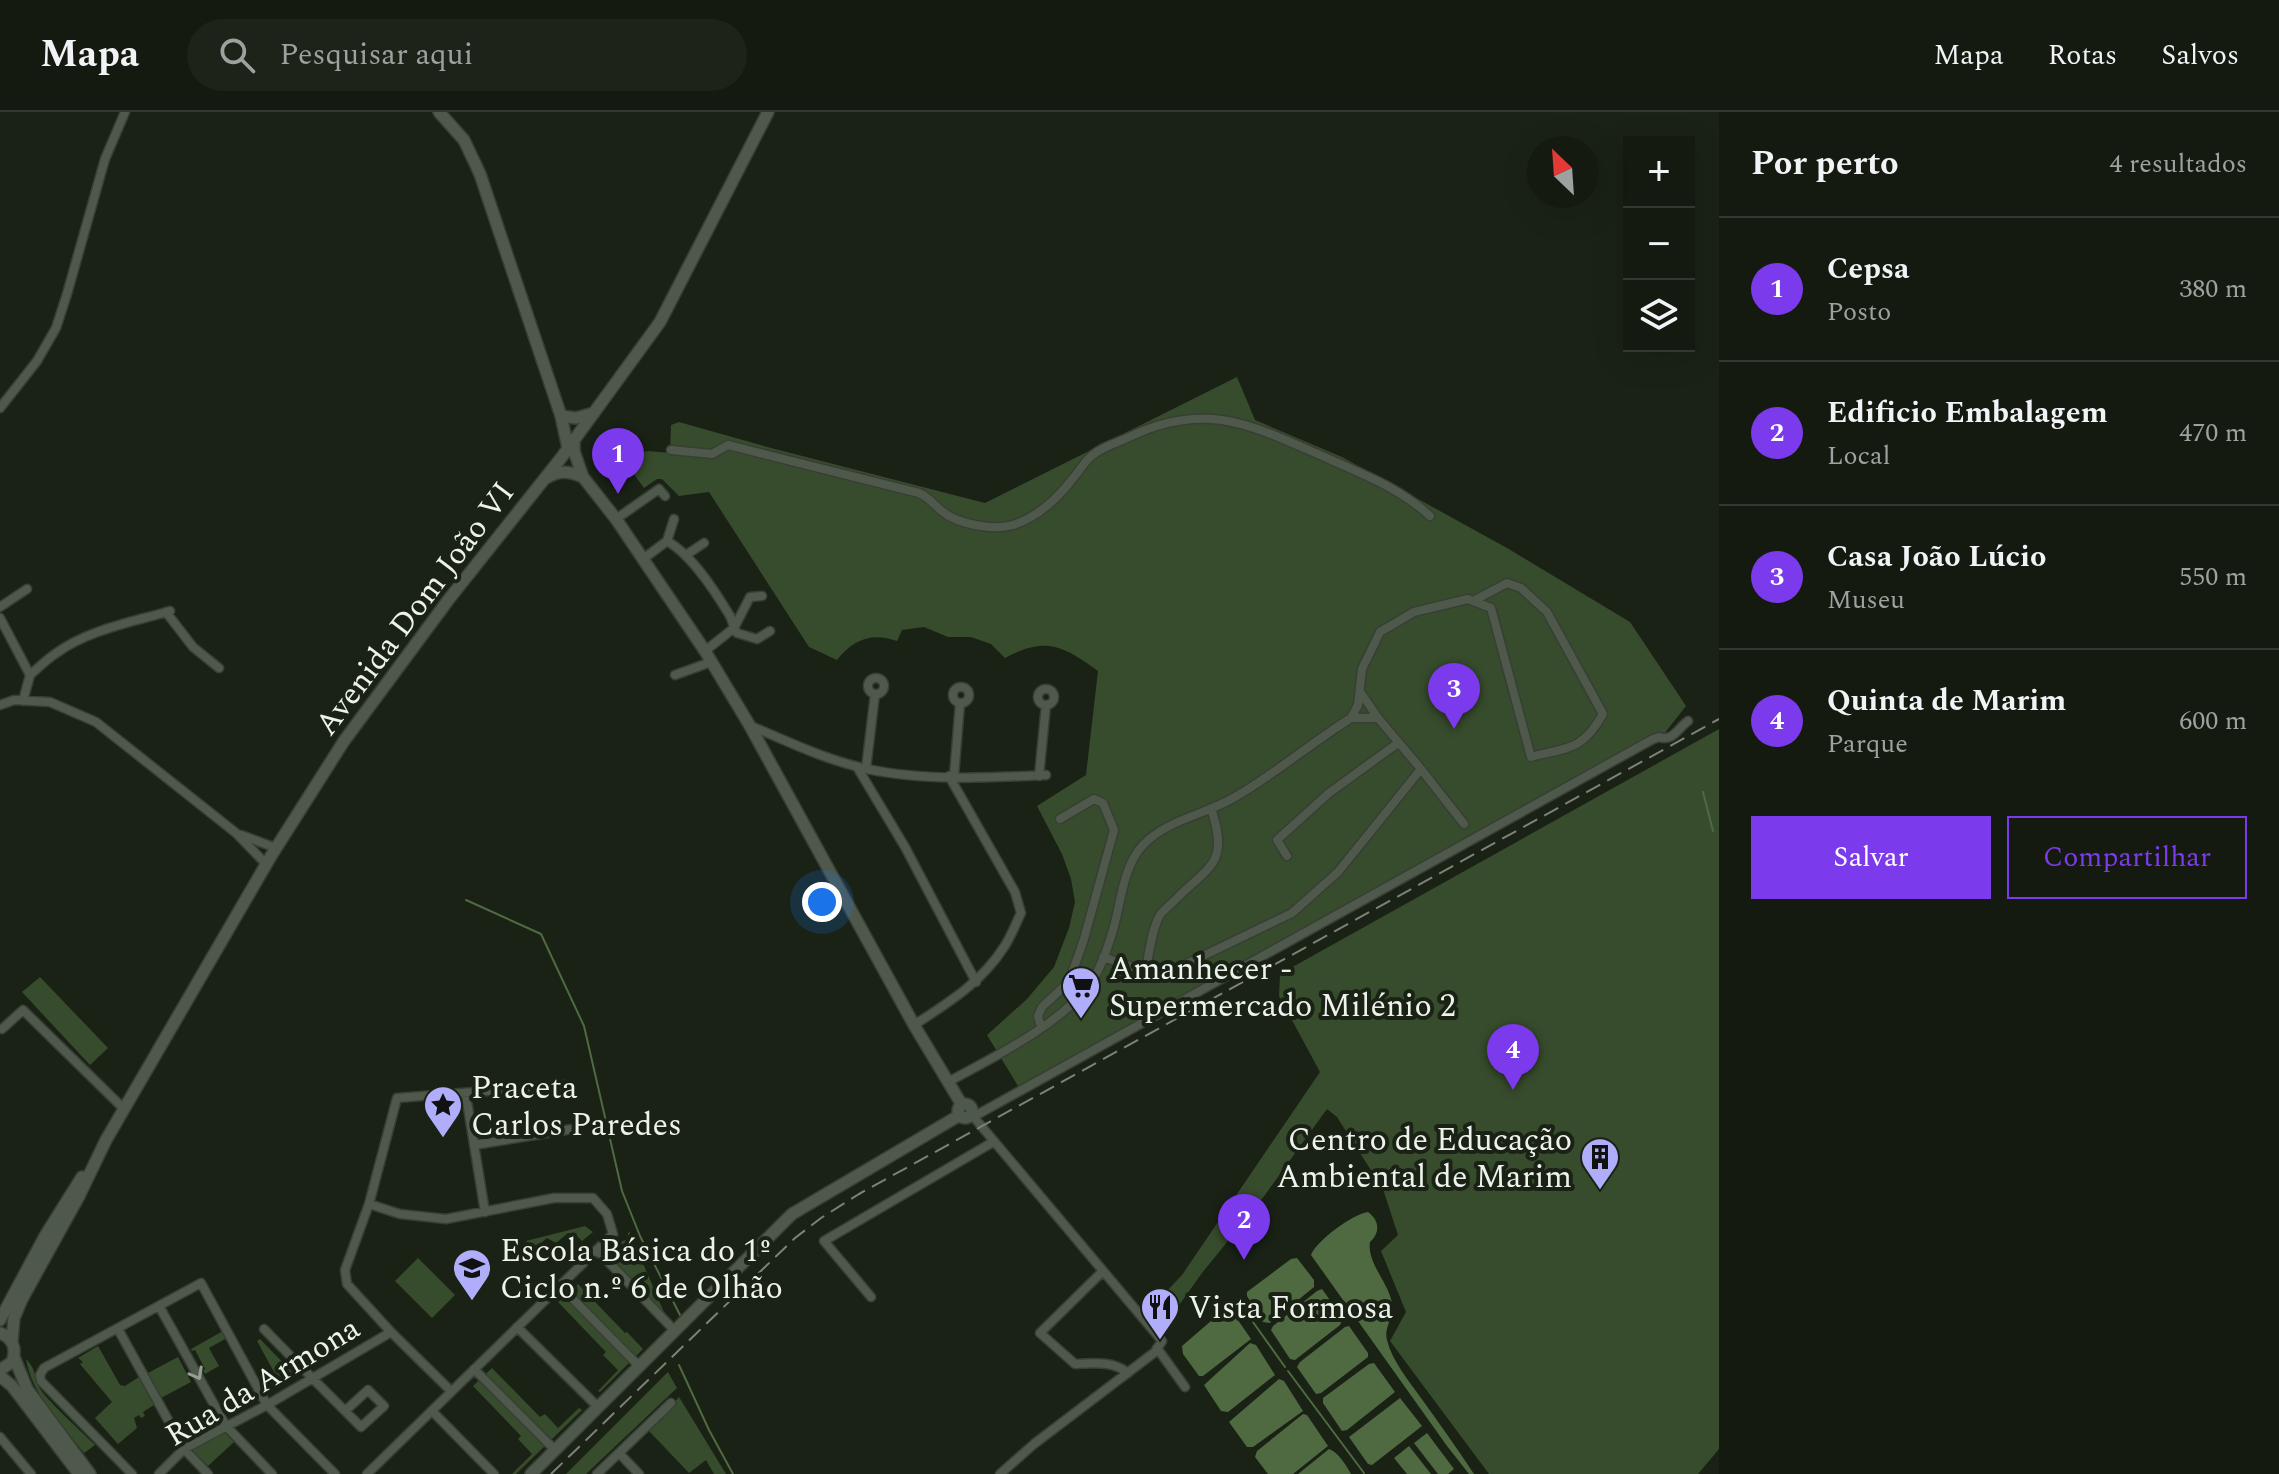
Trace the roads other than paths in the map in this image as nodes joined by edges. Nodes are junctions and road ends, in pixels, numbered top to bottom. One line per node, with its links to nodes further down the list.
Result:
1 (125, 112): 4 (street)
2 (439, 112): 6 (main road)
3 (768, 112): 5 (main road, Avenida Dom João VI)
4 (0, 408)
5 (594, 413): 6 (main road); 7 (main road, Avenida Dom João VI)
6 (565, 420): 7 (main road); 7 (main road)
7 (570, 445): 9 (main road); 9 (main road); 10 (main road, Avenida Dom João VI)
8 (671, 450): 12 (street)
9 (574, 468): 10 (main road); 13 (main road)
10 (544, 479): 51 (main road, Avenida Dom João VI)
11 (665, 496): 13 (street)
12 (1430, 516)
13 (616, 519): 18 (main road)
14 (674, 519): 15 (street)
15 (667, 541): 17 (street); 18 (street)
16 (704, 543): 17 (street)
17 (686, 555): 24 (street)
18 (643, 559): 26 (main road)
19 (27, 589): 22 (street)
20 (762, 596): 24 (street)
21 (1475, 600): 21 (street); 31 (street)
22 (0, 607)
23 (0, 618): 29 (street)
24 (734, 628): 25 (street); 26 (street)
25 (770, 631)
26 (705, 651): 27 (main road)
27 (711, 662): 30 (street); 40 (main road)
28 (219, 668): 29 (street)
29 (30, 675): 33 (street)
30 (675, 675)
31 (1360, 692): 37 (street); 38 (street)
32 (875, 694): 42 (street)
33 (23, 701): 35 (street); 50 (street)
34 (960, 703): 45 (street)
35 (0, 705)
36 (1046, 705): 45 (street)
37 (1351, 718): 38 (street); 47 (street)
38 (1378, 718): 41 (street)
39 (1688, 721): 64 (street)
40 (750, 726): 42 (street); 57 (main road)
41 (1398, 743): 43 (street); 52 (street)
42 (861, 767): 44 (street); 46 (street)
43 (1421, 769): 49 (street); 55 (street)
44 (884, 771): 45 (street); 46 (street)
45 (952, 776): 56 (street)
46 (872, 792): 56 (street)
47 (1211, 808): 54 (street); 55 (street)
48 (1060, 819): 58 (street)
49 (1464, 824)
50 (236, 833): 51 (street); 53 (street)
51 (276, 848): 53 (main road, Avenida Dom João VI)
52 (1287, 856)
53 (266, 864): 63 (main road, Avenida Dom João VI)
54 (1103, 957): 55 (street); 58 (street)
55 (1146, 969)
56 (976, 982): 57 (street)
57 (914, 1025): 60 (main road)
58 (1041, 1027): 60 (street)
59 (2, 1029): 63 (street)
60 (948, 1082): 64 (main road)
61 (563, 1085): 62 (street)
62 (466, 1095): 68 (street); 69 (street)
63 (123, 1108): 66 (main road, Avenida Dom João VI)
64 (967, 1113): 67 (street); 80 (main road)
65 (572, 1129): 68 (street)
66 (106, 1140): 76 (main road, Avenida Dom João VI); 83 (main road, Avenida Dom João VI)
67 (993, 1142): 72 (street); 74 (street)
68 (474, 1145): 70 (street)
69 (369, 1204): 70 (street); 81 (street)
70 (485, 1212): 71 (street)
71 (597, 1250): 73 (street); 80 (street)
72 (1102, 1272): 84 (street); 89 (street)
73 (560, 1286): 77 (street); 86 (street)
74 (871, 1297)
75 (159, 1306): 78 (street); 95 (street); 100 (street, one-way to 100)
76 (0, 1320)
77 (517, 1327): 87 (street); 96 (street)
78 (118, 1329): 102 (street); 107 (street)
79 (264, 1329): 90 (street)
80 (676, 1330): 86 (main road)
81 (391, 1332): 90 (street, Rua da Armona); 93 (street)
82 (0, 1333): 83 (main road)
83 (12, 1341): 85 (main road, Avenida Dom João VI)
84 (1157, 1348): 89 (street); 91 (street)
85 (14, 1357): 88 (main road); 105 (main road, Avenida Dom João VI)
86 (639, 1366): 96 (main road)
87 (474, 1369): 93 (street); 103 (street)
88 (1, 1371): 99 (main road)
89 (1128, 1373): 117 (street)
90 (312, 1378): 95 (street, Rua da Armona); 97 (street)
91 (1185, 1387)
92 (0, 1390): 99 (main road)
93 (451, 1391): 98 (street)
94 (671, 1403): 104 (street)
95 (267, 1405): 100 (street, Rua da Armona); 111 (street)
96 (598, 1407): 103 (main road)
97 (345, 1411): 97 (street)
98 (432, 1411): 112 (street); 113 (street)
99 (33, 1415): 105 (main road)
100 (226, 1426): 102 (street, Rua da Armona); 110 (street)
101 (0, 1437): 106 (street)
102 (184, 1449): 108 (street, Rua da Armona); 109 (street)
103 (555, 1450): 114 (main road)
104 (619, 1453): 115 (street); 116 (street)
105 (88, 1473)
106 (31, 1474)
107 (132, 1474)
108 (159, 1474)
109 (208, 1474)
110 (272, 1474)
111 (335, 1474)
112 (367, 1474)
113 (494, 1474)
114 (531, 1474)
115 (597, 1474)
116 (639, 1474)
117 (1000, 1474)

